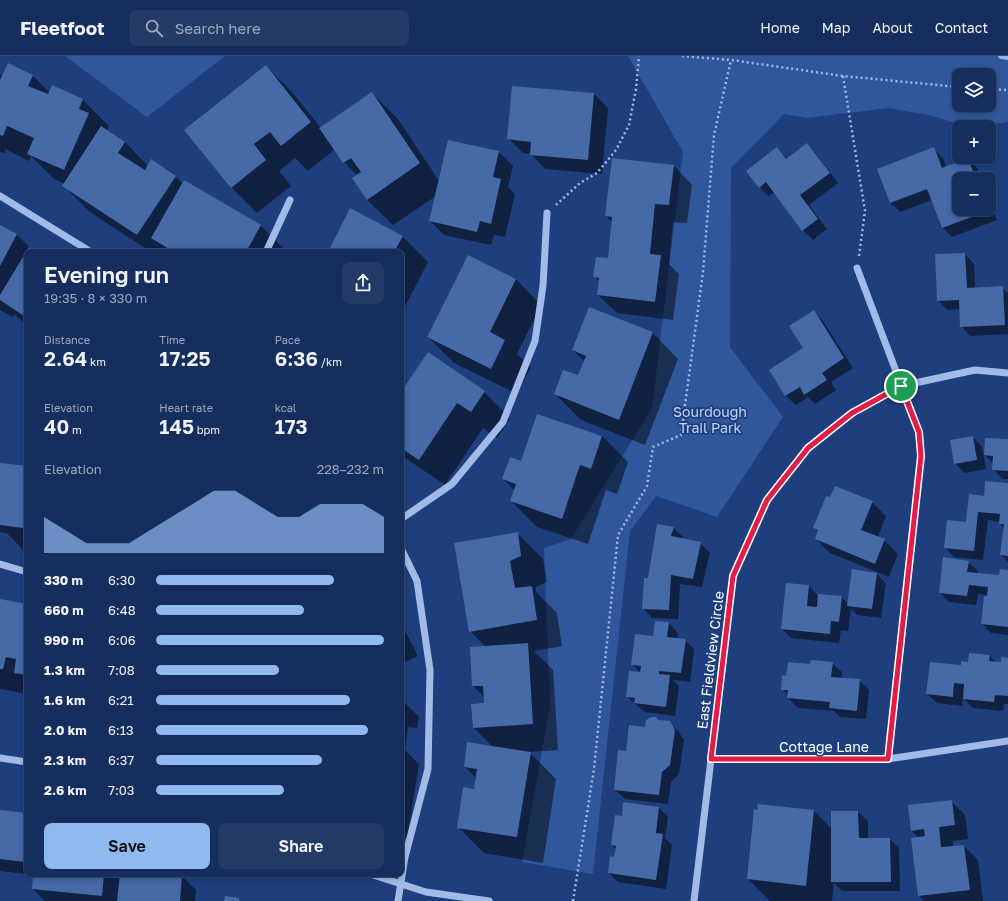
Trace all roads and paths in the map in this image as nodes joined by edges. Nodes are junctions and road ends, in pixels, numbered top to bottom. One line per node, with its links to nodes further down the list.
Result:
1 (639, 56): 10 (path)
2 (682, 56): 3 (path)
3 (731, 60): 4 (path); 31 (path)
4 (843, 76): 5 (path); 13 (path)
5 (952, 86)
6 (996, 89): 7 (path)
7 (1008, 90)
8 (0, 196): 11 (street)
9 (290, 200): 12 (street)
10 (547, 213): 16 (street)
11 (86, 249)
12 (267, 249)
13 (857, 268): 15 (street)
14 (1008, 373): 15 (street, East Fieldview Circle)
15 (901, 386): 22 (street, East Fieldview Circle); 23 (street)
16 (404, 517)
17 (404, 554): 25 (street)
18 (0, 564): 19 (street)
19 (24, 571)
20 (1008, 741): 23 (street, Cottage Lane)
21 (0, 758): 24 (street)
22 (711, 759): 23 (street, Cottage Lane); 32 (street, East Fieldview Circle)
23 (888, 759)
24 (24, 762)
25 (404, 862)
26 (379, 877): 28 (street)
27 (401, 877): 28 (street)
28 (400, 884): 29 (street); 30 (street)
29 (398, 901)
30 (489, 901)
31 (573, 901)
32 (694, 901)

